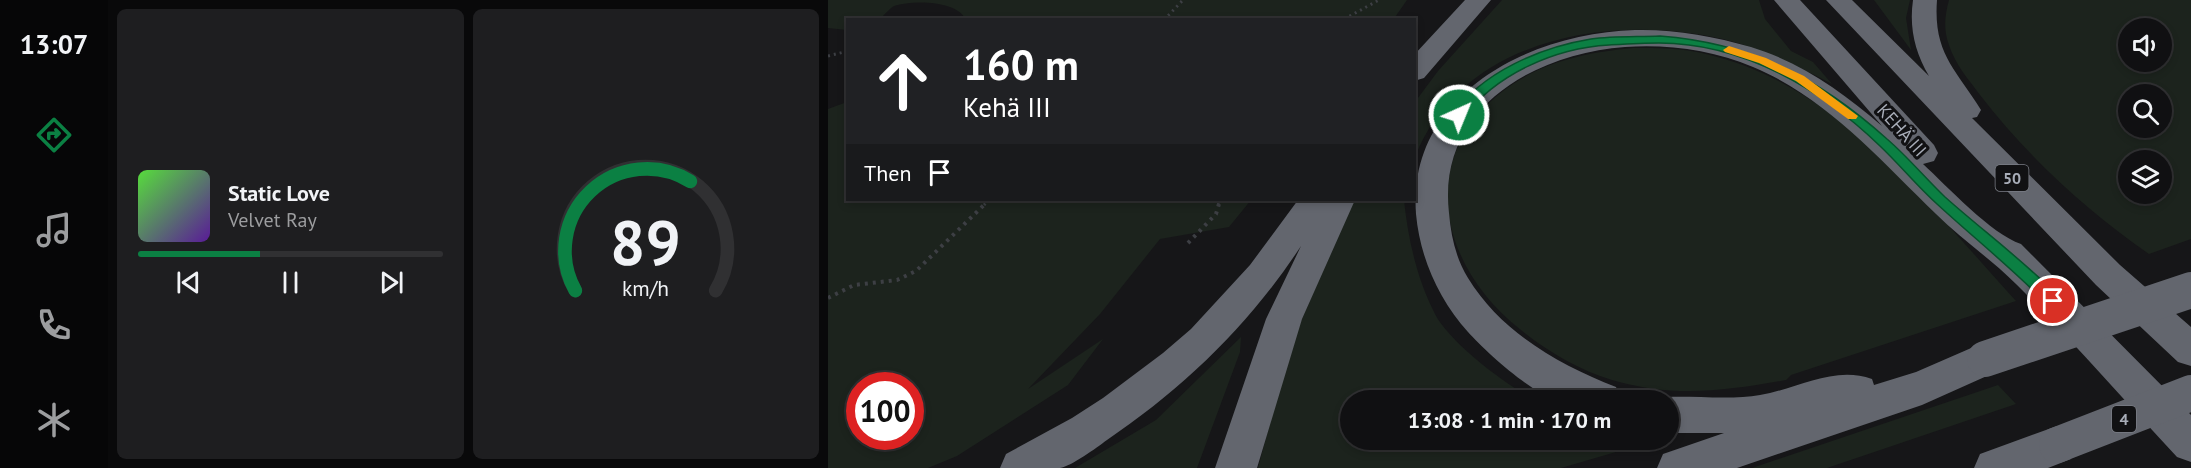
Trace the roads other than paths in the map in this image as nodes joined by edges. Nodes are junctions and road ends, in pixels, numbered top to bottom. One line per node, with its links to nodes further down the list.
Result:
1 (1479, 0): 5 (highway)
2 (1786, 0): 8 (highway, KEHÄ III)
3 (1838, 0): 11 (highway, 50)
4 (1925, 0): 10 (highway)
5 (1416, 70)
6 (1314, 201): 17 (highway)
7 (1339, 201): 18 (highway)
8 (2022, 269): 13 (highway); 16 (highway, KEHÄ III)
9 (2191, 290): 12 (highway, bridge)
10 (2191, 338)
11 (2191, 350)
12 (1922, 387): 15 (highway); 19 (highway)
13 (1574, 390)
14 (2191, 393): 20 (highway, 4, bridge)
15 (1679, 415)
16 (2191, 443)
17 (1021, 468)
18 (1236, 468)
19 (1678, 468)
20 (1995, 468)

